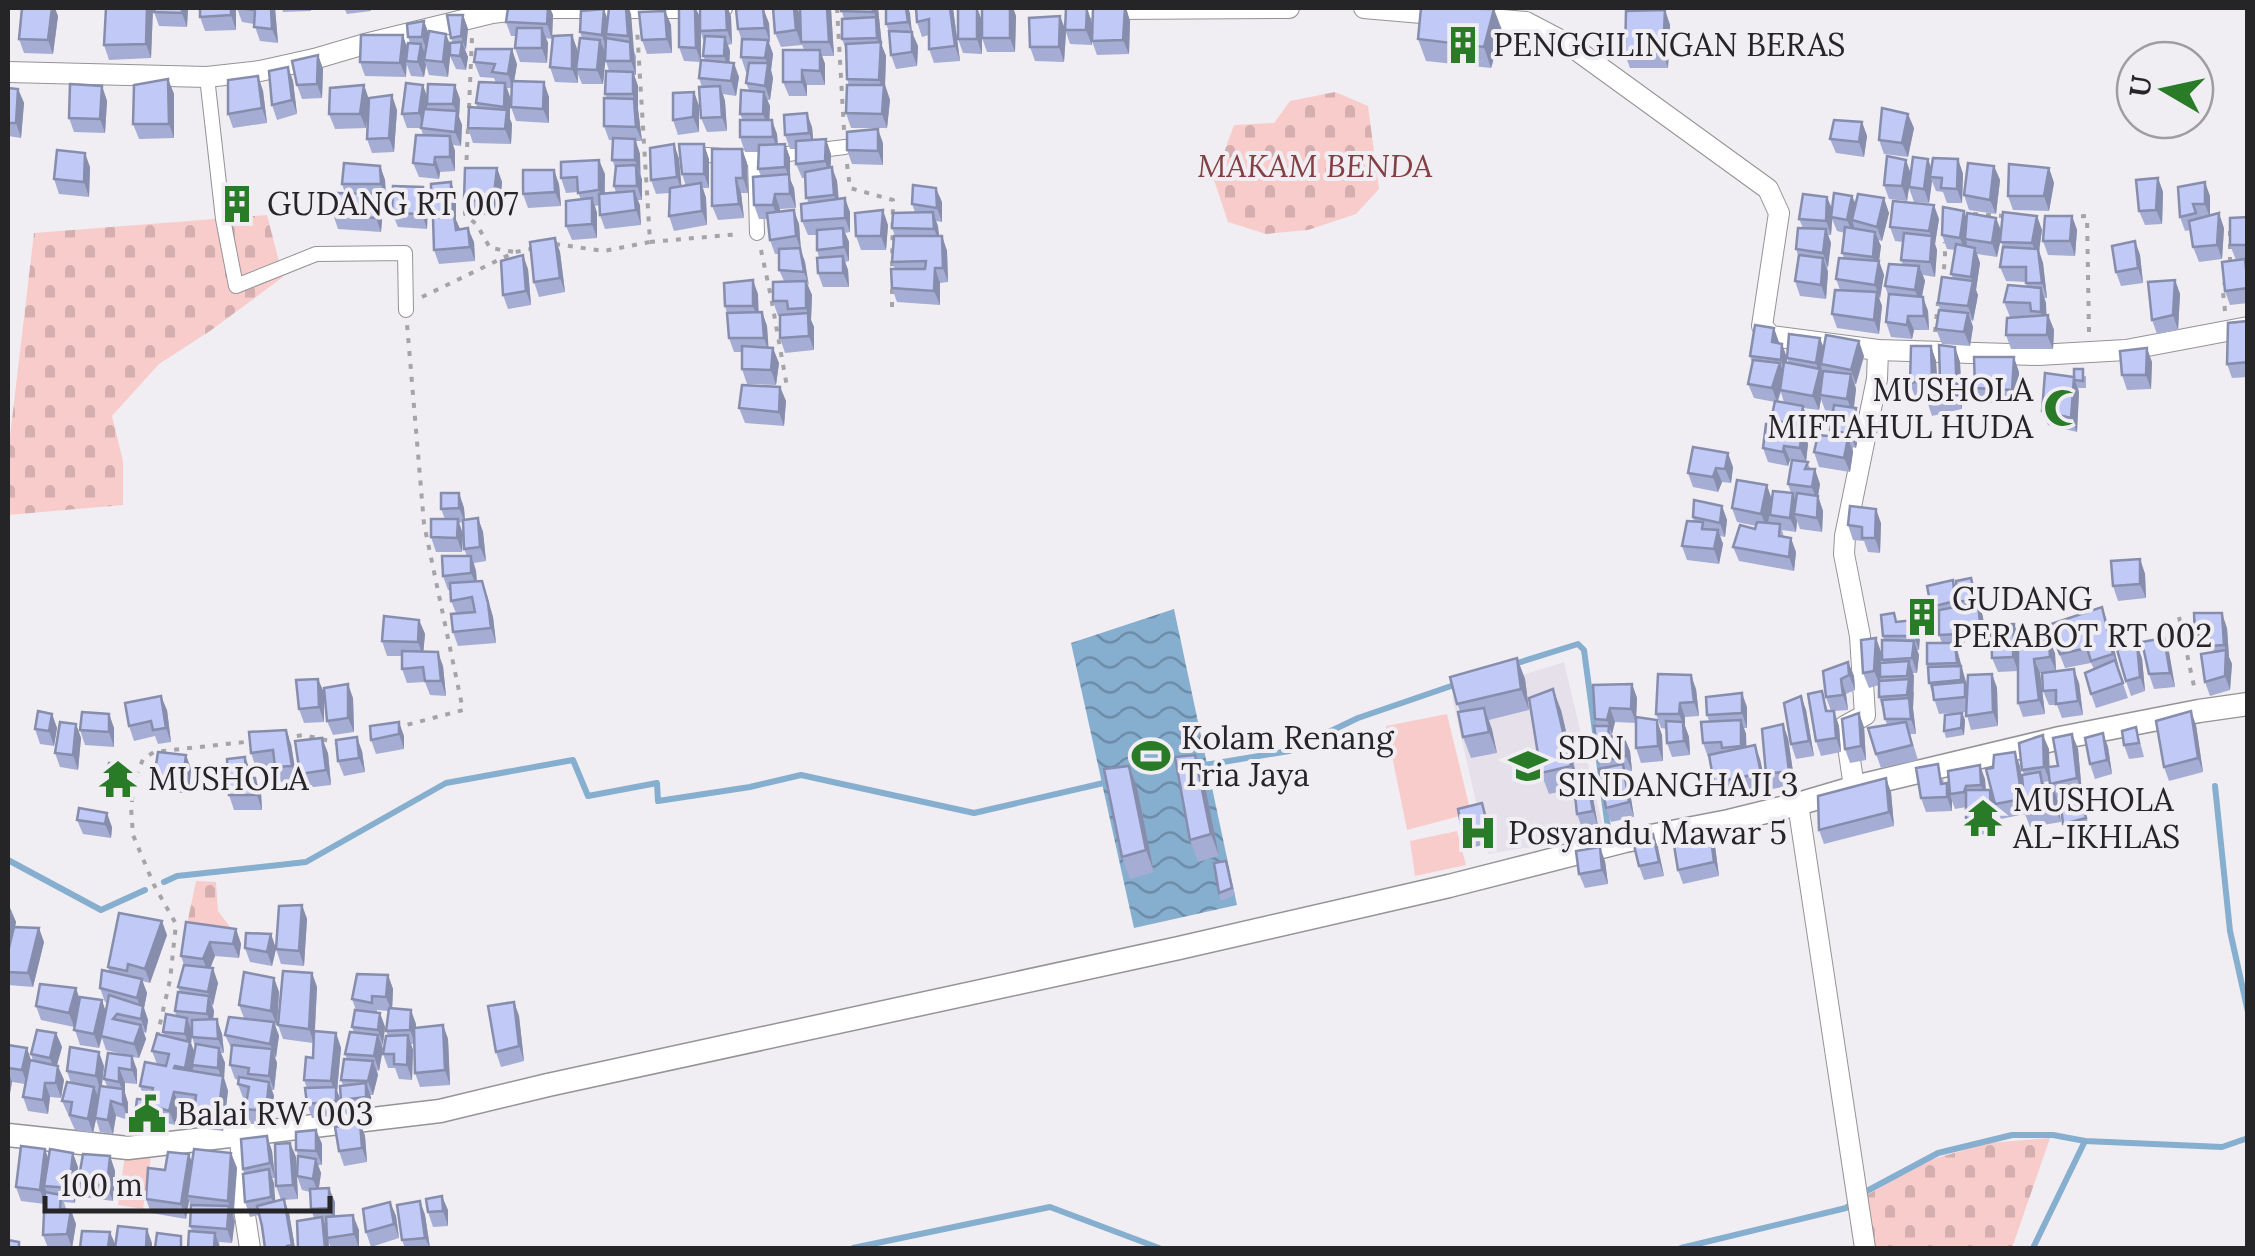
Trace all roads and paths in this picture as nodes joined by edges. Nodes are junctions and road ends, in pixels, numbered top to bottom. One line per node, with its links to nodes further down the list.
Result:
1 (558, 8): 7 (street); 9 (street)
2 (722, 8): 7 (street)
3 (836, 8): 14 (path)
4 (1086, 8): 5 (street)
5 (1288, 8)
6 (1364, 8): 8 (street)
7 (636, 9): 25 (path)
8 (1527, 15): 32 (street)
9 (473, 18): 11 (street); 12 (path)
10 (8, 72): 11 (street)
11 (208, 76): 30 (street)
12 (469, 108)
13 (468, 126): 17 (path)
14 (845, 147): 16 (street); 29 (path)
15 (682, 153): 16 (street)
16 (755, 158): 24 (street)
17 (466, 180)
18 (465, 197): 26 (path)
19 (1963, 214): 20 (path)
20 (2001, 216)
21 (2055, 217): 34 (path)
22 (2230, 224): 31 (path)
23 (1944, 228): 27 (path)
24 (756, 233): 25 (path); 35 (path)
25 (650, 242): 26 (path)
26 (515, 252): 30 (path)
27 (1941, 288)
28 (1938, 302): 33 (path)
29 (892, 307)
30 (406, 310): 39 (path)
31 (2237, 328): 34 (street)
32 (1878, 350): 33 (street); 43 (street)
33 (1933, 352): 34 (street)
34 (2090, 352)
35 (786, 387)
36 (2180, 617): 38 (path)
37 (2248, 704): 38 (street)
38 (2199, 710): 43 (street)
39 (391, 729)
40 (286, 738): 42 (path)
41 (267, 740): 45 (path)
42 (337, 743)
43 (1854, 787): 44 (street)
44 (1798, 804): 46 (street); 49 (street)
45 (155, 1046)
46 (240, 1134): 47 (street); 48 (street)
47 (8, 1136)
48 (250, 1248)
49 (1865, 1248)

